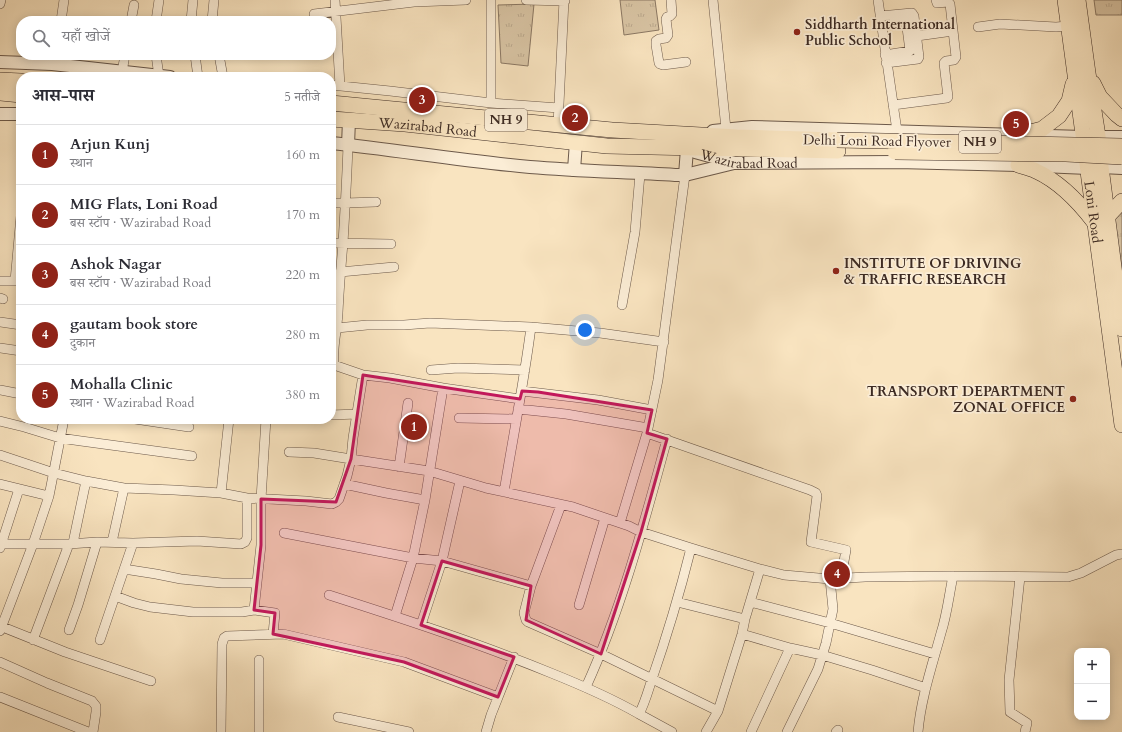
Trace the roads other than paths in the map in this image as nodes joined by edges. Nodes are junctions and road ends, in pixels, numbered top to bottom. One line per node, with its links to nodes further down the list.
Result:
1 (1, 0): 19 (street)
2 (64, 0): 24 (street)
3 (160, 0): 26 (street)
4 (193, 0): 27 (street)
5 (214, 0): 28 (street)
6 (335, 0): 22 (street)
7 (463, 0): 8 (street); 17 (street)
8 (466, 0)
9 (491, 0): 55 (street)
10 (526, 0): 18 (street)
11 (671, 0): 43 (street)
12 (713, 0): 73 (street)
13 (878, 0): 30 (street)
14 (936, 0): 33 (street)
15 (1065, 0): 31 (highway, Loni Road)
16 (1078, 0): 49 (highway, Loni Road)
17 (441, 1): 20 (street)
18 (564, 1): 58 (street)
19 (0, 4)
20 (369, 4): 22 (street)
21 (134, 5): 25 (street)
22 (335, 12): 23 (street); 29 (street)
23 (314, 14)
24 (62, 16)
25 (132, 16)
26 (157, 16)
27 (191, 16)
28 (212, 16)
29 (335, 16)
30 (880, 19): 34 (street); 35 (street); 35 (street)
31 (1068, 26): 32 (street); 49 (highway, Loni Road)
32 (978, 27)
33 (953, 31): 34 (street); 57 (street)
34 (917, 36): 35 (street)
35 (886, 59): 57 (street)
36 (53, 60): 42 (street); 44 (street)
37 (124, 60): 44 (street)
38 (158, 60): 45 (street)
39 (196, 60): 46 (street)
40 (221, 60): 47 (street)
41 (335, 60): 48 (street)
42 (0, 62)
43 (686, 62)
44 (122, 72)
45 (162, 72)
46 (197, 72)
47 (222, 72)
48 (335, 72)
49 (1081, 74): 62 (highway); 66 (highway); 67 (highway, Loni Road); 68 (highway, Loni Road)
50 (0, 80): 51 (highway)
51 (16, 81)
52 (336, 85): 55 (street)
53 (0, 93): 54 (highway)
54 (16, 95)
55 (491, 103): 58 (street)
56 (336, 104): 64 (highway, Wazirabad Road / NH 9)
57 (893, 105): 65 (street)
58 (559, 108): 64 (street)
59 (0, 114): 60 (street)
60 (16, 114)
61 (336, 119): 63 (highway, Wazirabad Road / NH 9)
62 (1122, 119)
63 (349, 120): 70 (highway, Wazirabad Road / NH 9); 74 (street)
64 (558, 125): 72 (highway, Wazirabad Road / NH 9)
65 (897, 131): 66 (street, Wazirabad Road); 73 (street, Wazirabad Road)
66 (1023, 134): 68 (street, Wazirabad Road)
67 (1098, 136): 68 (street, Wazirabad Road); 69 (street, Wazirabad Road); 78 (highway, Loni Road)
68 (1083, 137): 78 (highway, Loni Road)
69 (1122, 137)
70 (576, 142): 72 (highway, Wazirabad Road / NH 9); 80 (street)
71 (336, 143): 74 (street)
72 (682, 143): 73 (highway, Delhi Loni Road Flyover / NH 9); 73 (street, Wazirabad Road); 82 (street)
73 (734, 144): 75 (highway, Delhi Loni Road Flyover / NH 9, bridge); 76 (highway, Delhi Loni Road Flyover / NH 9, bridge); 77 (street, Wazirabad Road); 82 (street)
74 (348, 145): 80 (street); 86 (street)
75 (1122, 146)
76 (1122, 157)
77 (1018, 165): 78 (street, Wazirabad Road); 87 (highway)
78 (1094, 168): 79 (street, Wazirabad Road); 87 (highway, Loni Road)
79 (1122, 168)
80 (574, 170): 81 (street)
81 (640, 174): 82 (street); 96 (street)
82 (686, 174): 104 (street)
83 (1122, 201): 87 (highway)
84 (336, 202): 86 (street)
85 (376, 202): 86 (street)
86 (345, 203): 89 (street)
87 (1101, 221): 102 (highway, Loni Road); 115 (highway, Loni Road)
88 (336, 243): 89 (street)
89 (343, 244): 90 (street); 92 (street)
90 (391, 244)
91 (394, 267): 92 (street)
92 (340, 272): 95 (street)
93 (0, 281): 94 (street)
94 (16, 281)
95 (336, 291)
96 (622, 305)
97 (336, 312): 101 (street)
98 (0, 322): 99 (street)
99 (16, 324)
100 (531, 327): 101 (street); 104 (street); 109 (street)
101 (337, 328): 103 (street)
102 (1122, 329)
103 (336, 334)
104 (664, 342): 118 (street)
105 (0, 348): 106 (street)
106 (16, 350)
107 (336, 366): 110 (street)
108 (431, 370): 109 (street)
109 (525, 370): 114 (street)
110 (363, 374): 111 (street); 119 (street)
111 (443, 388): 114 (street); 138 (street)
112 (0, 390): 113 (street)
113 (16, 393)
114 (521, 395): 117 (street); 118 (street)
115 (1120, 395): 128 (highway, Loni Road)
116 (408, 403): 137 (street)
117 (518, 409): 122 (street); 130 (street)
118 (652, 410): 130 (street)
119 (357, 414): 120 (street); 136 (street)
120 (336, 415)
121 (459, 418): 122 (street)
122 (516, 419): 146 (street)
123 (0, 421): 131 (street)
124 (63, 424): 131 (street)
125 (168, 424): 129 (street)
126 (228, 424): 147 (street)
127 (266, 424): 150 (street)
128 (1122, 425)
129 (189, 427)
130 (648, 431): 132 (street); 154 (street)
131 (60, 438): 135 (street); 139 (street)
132 (667, 439): 155 (street); 171 (street)
133 (289, 452): 136 (street)
134 (0, 455): 139 (street)
135 (192, 456)
136 (351, 459): 137 (street); 143 (street)
137 (399, 467): 138 (street)
138 (429, 471): 141 (street); 151 (street)
139 (54, 473): 140 (street); 148 (street)
140 (86, 481): 144 (street); 159 (street)
141 (460, 481): 146 (street); 166 (street)
142 (0, 484): 145 (street)
143 (344, 484): 150 (street); 151 (street)
144 (124, 488): 147 (street); 158 (street)
145 (19, 489): 148 (street); 162 (street)
146 (504, 492): 152 (street)
147 (221, 494): 149 (street)
148 (50, 496): 161 (street)
149 (247, 498): 150 (street); 160 (street)
150 (261, 499): 173 (street)
151 (425, 500): 165 (street)
152 (561, 506): 153 (street); 174 (street)
153 (604, 518): 154 (street); 179 (street)
154 (620, 523): 155 (street)
155 (642, 532): 163 (street); 192 (street)
156 (284, 534): 165 (street)
157 (97, 542): 158 (street); 159 (street); 186 (street)
158 (112, 542): 160 (street)
159 (71, 543): 161 (street); 189 (street)
160 (134, 543): 168 (street)
161 (33, 544): 162 (street); 185 (street)
162 (0, 546)
163 (691, 548): 167 (street); 177 (street)
164 (1122, 554): 170 (street)
165 (412, 558): 166 (street); 181 (street)
166 (442, 561): 174 (street); 184 (street)
167 (760, 569): 172 (street); 178 (street)
168 (124, 570): 173 (street); 176 (street)
169 (953, 576): 170 (street); 171 (street); 193 (street)
170 (1020, 577): 218 (street)
171 (841, 578): 172 (street)
172 (830, 579): 183 (street)
173 (256, 583): 180 (street)
174 (531, 586): 192 (street)
175 (329, 595): 181 (street)
176 (115, 596): 180 (street); 190 (street)
177 (677, 602): 182 (street); 198 (street)
178 (750, 602): 182 (street); 183 (street)
179 (579, 605)
180 (254, 610): 187 (street)
181 (395, 616): 184 (street)
182 (745, 620): 188 (street)
183 (830, 623): 193 (street); 194 (street)
184 (421, 625): 195 (street)
185 (1, 628): 189 (street)
186 (69, 630)
187 (273, 634): 203 (street); 209 (street)
188 (742, 634): 191 (street); 204 (street)
189 (33, 640): 199 (street)
190 (100, 640)
191 (790, 648): 194 (street); 215 (street)
192 (601, 654): 198 (street); 200 (street)
193 (935, 654): 201 (street)
194 (822, 655): 201 (street); 216 (street)
195 (514, 657): 200 (street); 203 (street)
196 (259, 660): 210 (street)
197 (0, 662): 208 (street)
198 (652, 680): 204 (street); 205 (street)
199 (151, 681)
200 (586, 688): 205 (street)
201 (926, 688): 217 (street)
202 (0, 697): 207 (street)
203 (498, 697): 212 (street)
204 (718, 711): 214 (street)
205 (639, 714): 213 (street)
206 (338, 717): 211 (street)
207 (88, 732)
208 (93, 732)
209 (221, 732)
210 (259, 732)
211 (409, 732)
212 (486, 732)
213 (672, 732)
214 (706, 732)
215 (751, 732)
216 (787, 732)
217 (918, 732)
218 (1025, 732)

